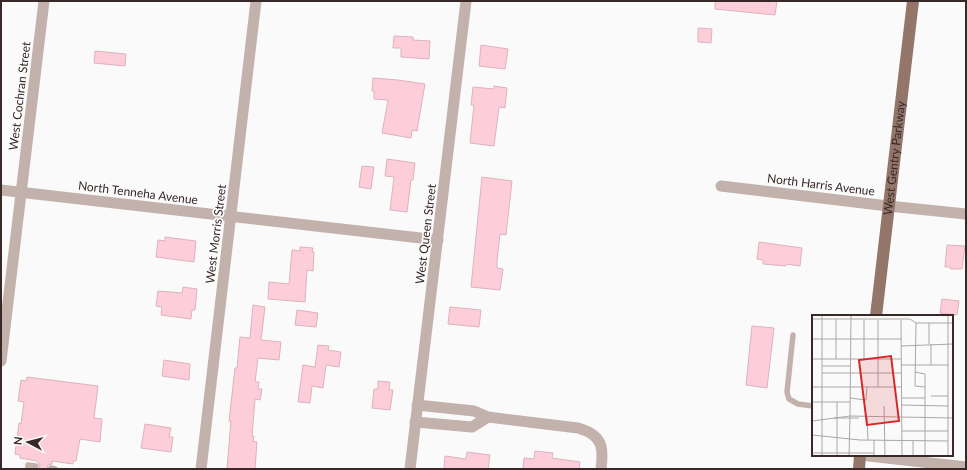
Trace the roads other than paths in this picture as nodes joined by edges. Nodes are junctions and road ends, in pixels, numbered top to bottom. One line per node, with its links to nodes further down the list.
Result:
1 (44, 1): 7 (street, West Cochran Street)
2 (256, 1): 10 (street, West Morris Street)
3 (466, 1): 11 (street, West Queen Street)
4 (913, 1): 8 (main road, West Gentry Parkway)
5 (721, 186): 8 (street, North Harris Avenue)
6 (1, 190): 7 (street, North Tenneha Avenue)
7 (20, 193): 10 (street, North Tenneha Avenue); 14 (street, West Cochran Street)
8 (888, 206): 9 (street, North Harris Avenue); 12 (main road, West Gentry Parkway)
9 (966, 214)
10 (231, 217): 11 (street, North Tenneha Avenue); 26 (street, West Morris Street)
11 (438, 240): 15 (street, West Queen Street)
12 (876, 315)
13 (793, 335): 16 (lane)
14 (1, 361)
15 (417, 405): 17 (street); 18 (street, West Queen Street)
16 (812, 406)
17 (488, 417): 18 (street); 28 (street)
18 (415, 422): 27 (street, West Queen Street)
19 (860, 456): 29 (main road)
20 (869, 456): 22 (street)
21 (36, 466): 24 (lane)
22 (966, 467)
23 (51, 468): 25 (lane)
24 (28, 469)
25 (55, 469)
26 (201, 469)
27 (410, 469)
28 (601, 469)
29 (859, 469)

